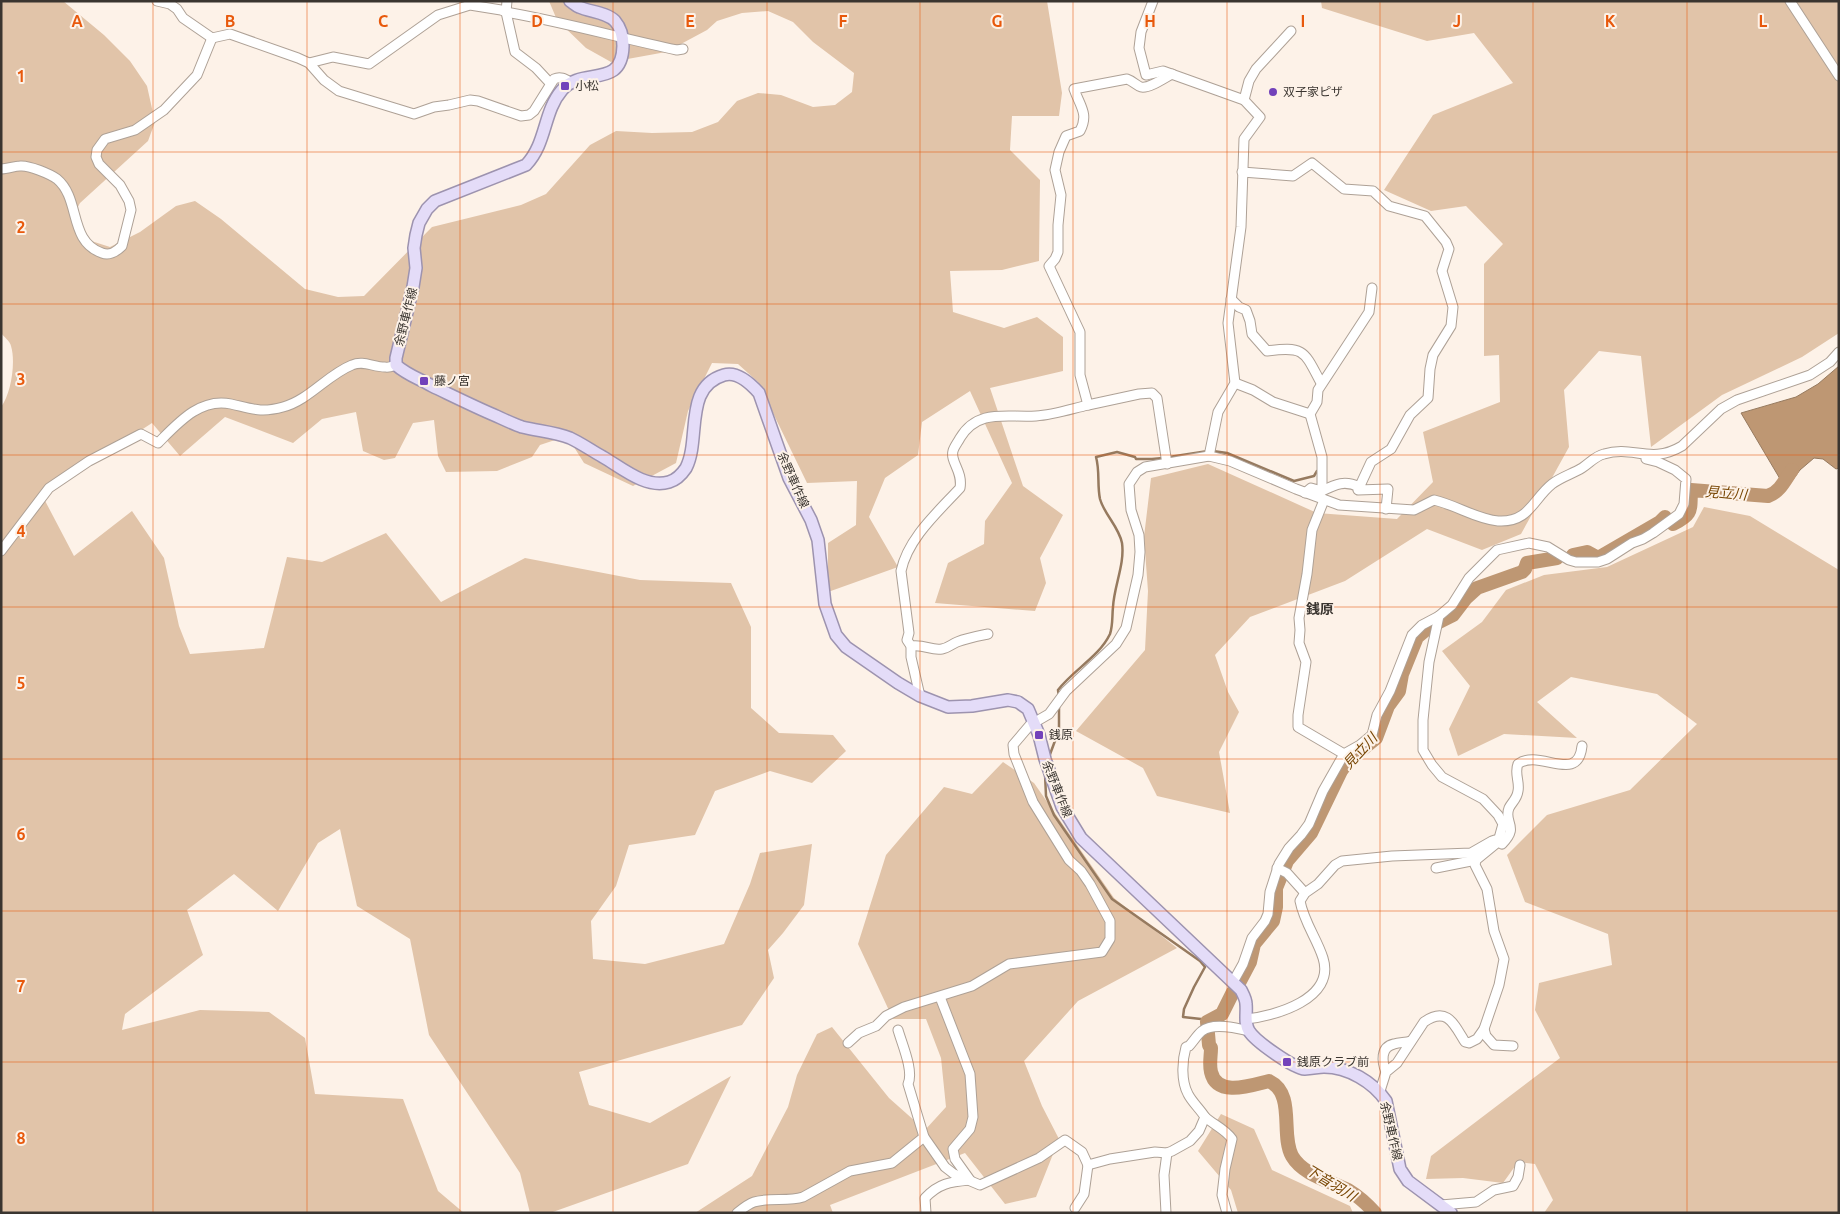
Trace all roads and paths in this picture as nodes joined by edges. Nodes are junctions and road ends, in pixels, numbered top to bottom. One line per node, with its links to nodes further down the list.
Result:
1 (156, 1): 8 (street)
2 (507, 1): 6 (street)
3 (570, 1): 9 (main road)
4 (1153, 1): 12 (street)
5 (1790, 1): 13 (street)
6 (506, 12): 9 (street); 11 (street); 14 (street)
7 (1291, 32): 16 (street)
8 (212, 38): 11 (street); 17 (street)
9 (623, 39): 10 (street); 15 (main road)
10 (683, 49)
11 (309, 63): 14 (street)
12 (1172, 74): 16 (street); 25 (street)
13 (1839, 76)
14 (550, 83): 15 (street)
15 (572, 83): 22 (main road, 余野車作線)
16 (1244, 100): 18 (street)
17 (1, 169)
18 (1242, 172): 20 (street); 30 (street)
19 (1372, 288): 24 (street)
20 (1231, 299): 23 (street); 24 (street)
21 (1839, 352): 27 (street)
22 (396, 365): 34 (street); 38 (main road, 余野車作線)
23 (1235, 383): 26 (street); 28 (street)
24 (1321, 383): 26 (street)
25 (1088, 405): 29 (street); 37 (street)
26 (1310, 414): 31 (street)
27 (1641, 454): 33 (street); 35 (street)
28 (1209, 456): 29 (street); 31 (street)
29 (1167, 464): 39 (street)
30 (1359, 489): 31 (street); 32 (street); 33 (street)
31 (1323, 495): 32 (street); 41 (street)
32 (1350, 506): 33 (street)
33 (1386, 509)
34 (1, 551)
35 (1438, 621): 41 (street); 42 (street)
36 (988, 634): 37 (street)
37 (912, 646): 38 (street)
38 (920, 696): 39 (main road, 余野車作線)
39 (1034, 722): 47 (main road, 余野車作線); 48 (street)
40 (1582, 746): 42 (street)
41 (1344, 754): 45 (street)
42 (1498, 842): 43 (street); 46 (street)
43 (1476, 860): 44 (street); 50 (street)
44 (1436, 868)
45 (1281, 870): 46 (street); 47 (street)
46 (1304, 893): 49 (street)
47 (1233, 982): 49 (main road, 余野車作線)
48 (940, 996): 54 (street); 63 (street)
49 (1246, 1019): 52 (main road, 余野車作線)
50 (1484, 1029): 53 (street); 55 (street)
51 (898, 1030): 59 (street)
52 (1249, 1031): 57 (main road, 余野車作線); 58 (street)
53 (1411, 1041): 56 (street); 56 (street)
54 (848, 1043)
55 (1513, 1046)
56 (1386, 1072): 57 (street)
57 (1380, 1091): 64 (main road, 余野車作線)
58 (1205, 1116): 60 (street); 69 (street)
59 (924, 1137): 63 (street); 66 (street)
60 (1167, 1153): 61 (street); 68 (street)
61 (1088, 1165): 63 (street); 65 (street)
62 (1520, 1165): 64 (street)
63 (970, 1180): 67 (street)
64 (1441, 1205): 70 (main road, 余野車作線)
65 (1075, 1208)
66 (737, 1213)
67 (926, 1213)
68 (1166, 1213)
69 (1227, 1213)
70 (1451, 1213)

